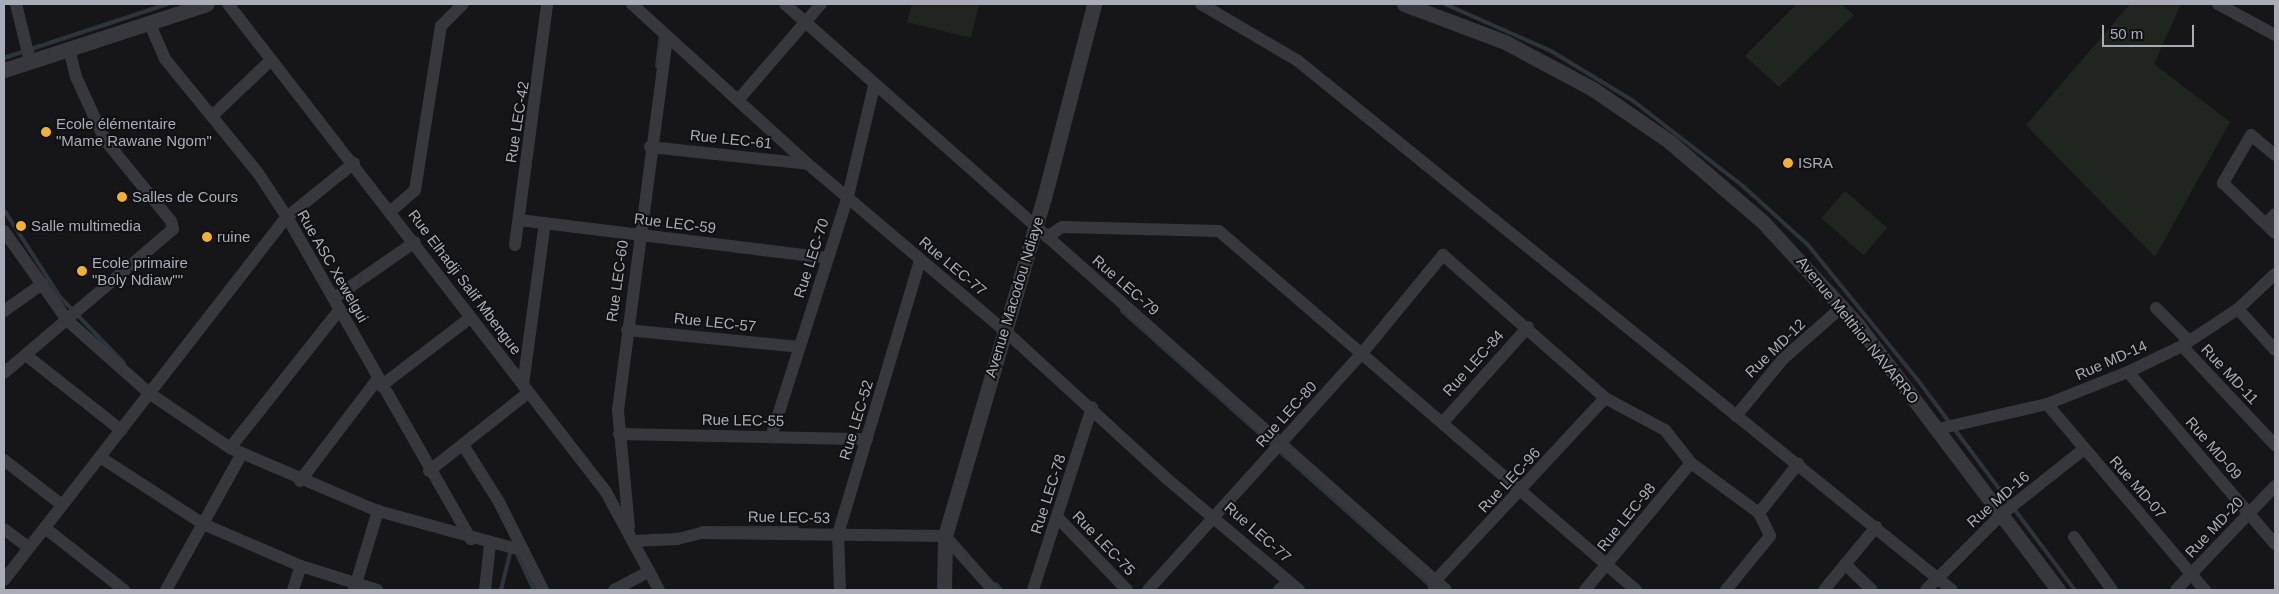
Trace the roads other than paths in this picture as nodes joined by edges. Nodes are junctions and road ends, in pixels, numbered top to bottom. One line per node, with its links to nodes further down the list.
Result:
1 (16, 4): 20 (street)
2 (207, 4): 14 (street)
3 (228, 4): 19 (street, Rue Elhadji Salif Mbengue)
4 (463, 4): 30 (street)
5 (547, 4): 33 (street, Rue LEC-42)
6 (632, 4): 17 (street, Rue LEC-77)
7 (784, 4): 15 (street, Rue LEC-79)
8 (814, 4): 15 (street)
9 (821, 4): 15 (street)
10 (1094, 4): 35 (street, Avenue Macodou Ndiaye)
11 (1201, 4): 69 (street)
12 (1404, 4): 47 (street, Avenue Melthior NAVARRO)
13 (2218, 4): 16 (street)
14 (149, 22): 18 (street); 24 (street, Rue ASC Xewelgui)
15 (804, 22): 22 (street, Rue LEC-79); 23 (street)
16 (2275, 35)
17 (668, 36): 23 (street, Rue LEC-77); 25 (street, Rue LEC-60)
18 (69, 48): 20 (street); 52 (street)
19 (271, 60): 24 (street); 27 (street, Rue Elhadji Salif Mbengue)
20 (30, 61): 21 (street)
21 (4, 70)
22 (874, 86): 29 (street, Rue LEC-70); 35 (street, Rue LEC-79)
23 (739, 99): 28 (street, Rue LEC-77)
24 (212, 116): 32 (street, Rue ASC Xewelgui)
25 (650, 147): 28 (street, Rue LEC-61); 37 (street, Rue LEC-60)
26 (2275, 155): 36 (street)
27 (354, 163): 30 (street, Rue Elhadji Salif Mbengue); 32 (street)
28 (808, 164): 29 (street, Rue LEC-77)
29 (848, 196): 42 (street, Rue LEC-70); 43 (street, Rue LEC-77)
30 (391, 211): 40 (street, Rue Elhadji Salif Mbengue)
31 (2275, 214): 36 (street)
32 (286, 217): 46 (street, Rue ASC Xewelgui); 65 (street)
33 (518, 220): 34 (street, Rue LEC-59); 41 (street, Rue LEC-42)
34 (545, 223): 37 (street, Rue LEC-59); 64 (street)
35 (1036, 223): 38 (street, Rue LEC-79); 55 (street, Avenue Macodou Ndiaye)
36 (2271, 229)
37 (640, 235): 42 (street, Rue LEC-59); 54 (street, Rue LEC-60)
38 (1047, 237): 59 (street); 76 (street, Rue LEC-79)
39 (6, 240): 45 (street)
40 (415, 242): 46 (street); 51 (street, Rue Elhadji Salif Mbengue)
41 (515, 245)
42 (828, 258): 57 (street, Rue LEC-70)
43 (920, 261): 55 (street, Rue LEC-77); 75 (street, Rue LEC-52)
44 (2275, 274): 49 (street, Rue MD-14)
45 (42, 284): 50 (street); 52 (street)
46 (337, 303): 63 (street, Rue ASC Xewelgui); 80 (street)
47 (1843, 306): 69 (street, Rue MD-12); 71 (street, Avenue Melthior NAVARRO)
48 (2156, 308): 56 (street, Rue MD-11)
49 (2238, 309): 56 (street, Rue MD-14); 58 (street)
50 (4, 311)
51 (470, 318): 63 (street); 64 (street, Rue Elhadji Salif Mbengue)
52 (68, 321): 60 (street); 65 (street)
53 (1528, 327): 59 (street, Rue LEC-80); 66 (street); 70 (street, Rue LEC-84)
54 (627, 330): 57 (street, Rue LEC-57); 73 (street, Rue LEC-60)
55 (1004, 330): 68 (street, Rue LEC-77); 102 (street, Avenue Macodou Ndiaye)
56 (2185, 343): 62 (street, Rue MD-14); 78 (street, Rue MD-11)
57 (799, 347): 74 (street, Rue LEC-70)
58 (2275, 350)
59 (1363, 352): 70 (street); 76 (street, Rue LEC-80)
60 (27, 356): 61 (street); 72 (street)
61 (5, 369)
62 (2128, 372): 67 (street, Rue MD-14); 93 (street, Rue MD-09)
63 (379, 383): 85 (street, Rue ASC Xewelgui); 86 (street)
64 (526, 389): 77 (street); 101 (street, Rue Elhadji Salif Mbengue)
65 (149, 393): 72 (street); 80 (street)
66 (1605, 398): 83 (street); 88 (street, Rue LEC-96)
67 (2047, 404): 71 (street, Rue MD-14); 79 (street, Rue MD-07)
68 (1092, 408): 94 (street, Rue LEC-77); 95 (street, Rue LEC-78)
69 (1736, 416): 84 (street)
70 (1444, 421): 88 (street)
71 (1938, 429): 92 (street, Avenue Melthior NAVARRO)
72 (121, 430): 81 (street)
73 (619, 434): 74 (street, Rue LEC-55); 101 (street, Rue LEC-60)
74 (771, 437): 75 (street, Rue LEC-55)
75 (867, 439): 100 (street, Rue LEC-52)
76 (1281, 443): 94 (street, Rue LEC-80); 117 (street, Rue LEC-79)
77 (463, 445): 85 (street); 108 (street)
78 (2275, 446)
79 (2084, 449): 92 (street, Rue MD-16); 113 (street, Rue MD-07)
80 (235, 452): 86 (street); 96 (street)
81 (100, 457): 89 (street); 96 (street)
82 (4, 460): 89 (street)
83 (1691, 463): 91 (street); 110 (street, Rue LEC-98)
84 (1798, 464): 91 (street); 97 (street)
85 (429, 471): 104 (street, Rue ASC Xewelgui)
86 (300, 481): 90 (street)
87 (2275, 486): 93 (street, Rue MD-20)
88 (1522, 492): 110 (street); 117 (street, Rue LEC-96)
89 (62, 505): 98 (street)
90 (378, 511): 104 (street); 118 (street)
91 (1758, 513): 137 (street)
92 (2002, 514): 114 (street, Rue MD-16); 142 (street, Avenue Melthior NAVARRO)
93 (2249, 514): 106 (street, Rue MD-09); 113 (street, Rue MD-20)
94 (1215, 516): 116 (street, Rue LEC-77); 132 (street, Rue LEC-80)
95 (1058, 518): 130 (street, Rue LEC-78); 131 (street, Rue LEC-75)
96 (203, 524): 111 (street); 120 (street)
97 (1876, 526): 109 (street); 114 (street)
98 (45, 528): 107 (street); 119 (street)
99 (4, 529): 107 (street)
100 (838, 534): 101 (street, Rue LEC-53); 102 (street, Rue LEC-53); 127 (street, Rue LEC-52)
101 (632, 536): 112 (street, Rue Elhadji Salif Mbengue)
102 (945, 536): 128 (street, Avenue Macodou Ndiaye); 129 (street)
103 (2074, 537): 143 (street)
104 (471, 539): 105 (street)
105 (490, 544): 108 (street); 123 (street)
106 (2275, 544)
107 (29, 548): 115 (street)
108 (524, 551): 124 (street)
109 (1845, 564): 138 (street); 139 (street)
110 (1608, 565): 135 (street, Rue LEC-98); 136 (street)
111 (301, 566): 118 (street); 121 (street)
112 (649, 571): 125 (street); 126 (street, Rue Elhadji Salif Mbengue)
113 (2192, 574): 144 (street, Rue MD-20); 145 (street, Rue MD-07)
114 (1938, 578): 140 (street, Rue MD-16); 141 (street)
115 (4, 580)
116 (1294, 586): 133 (street)
117 (1434, 586): 134 (street, Rue LEC-79)
118 (355, 587): 122 (street)
119 (124, 590)
120 (166, 590)
121 (292, 590)
122 (377, 590)
123 (485, 590)
124 (543, 590)
125 (614, 590)
126 (659, 590)
127 (840, 590)
128 (944, 590)
129 (993, 590)
130 (1033, 590)
131 (1127, 590)
132 (1148, 590)
133 (1279, 590)
134 (1446, 590)
135 (1584, 590)
136 (1636, 590)
137 (1726, 590)
138 (1824, 590)
139 (1872, 590)
140 (1926, 590)
141 (1952, 590)
142 (2058, 590)
143 (2112, 590)
144 (2176, 590)
145 (2205, 590)

